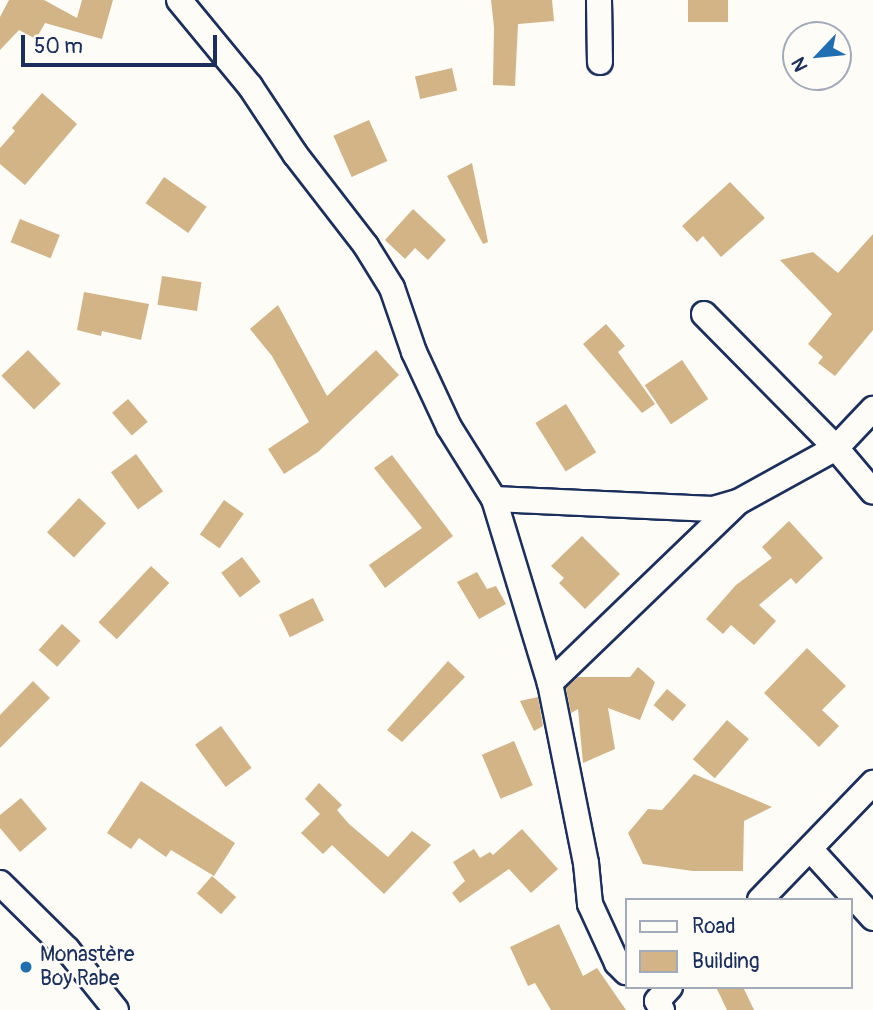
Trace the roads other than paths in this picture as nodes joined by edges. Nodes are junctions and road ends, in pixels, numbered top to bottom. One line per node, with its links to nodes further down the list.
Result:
1 (179, 0): 8 (street)
2 (599, 0): 3 (street)
3 (600, 62)
4 (704, 314): 6 (street)
5 (873, 409): 6 (street)
6 (835, 448): 7 (street); 9 (street)
7 (873, 492)
8 (494, 499): 9 (street); 10 (street)
9 (738, 502): 10 (street)
10 (550, 683): 16 (street)
11 (873, 783): 12 (street)
12 (811, 850): 14 (street); 15 (street)
13 (0, 883): 17 (street)
14 (762, 898)
15 (873, 918)
16 (624, 970)
17 (116, 1010)

